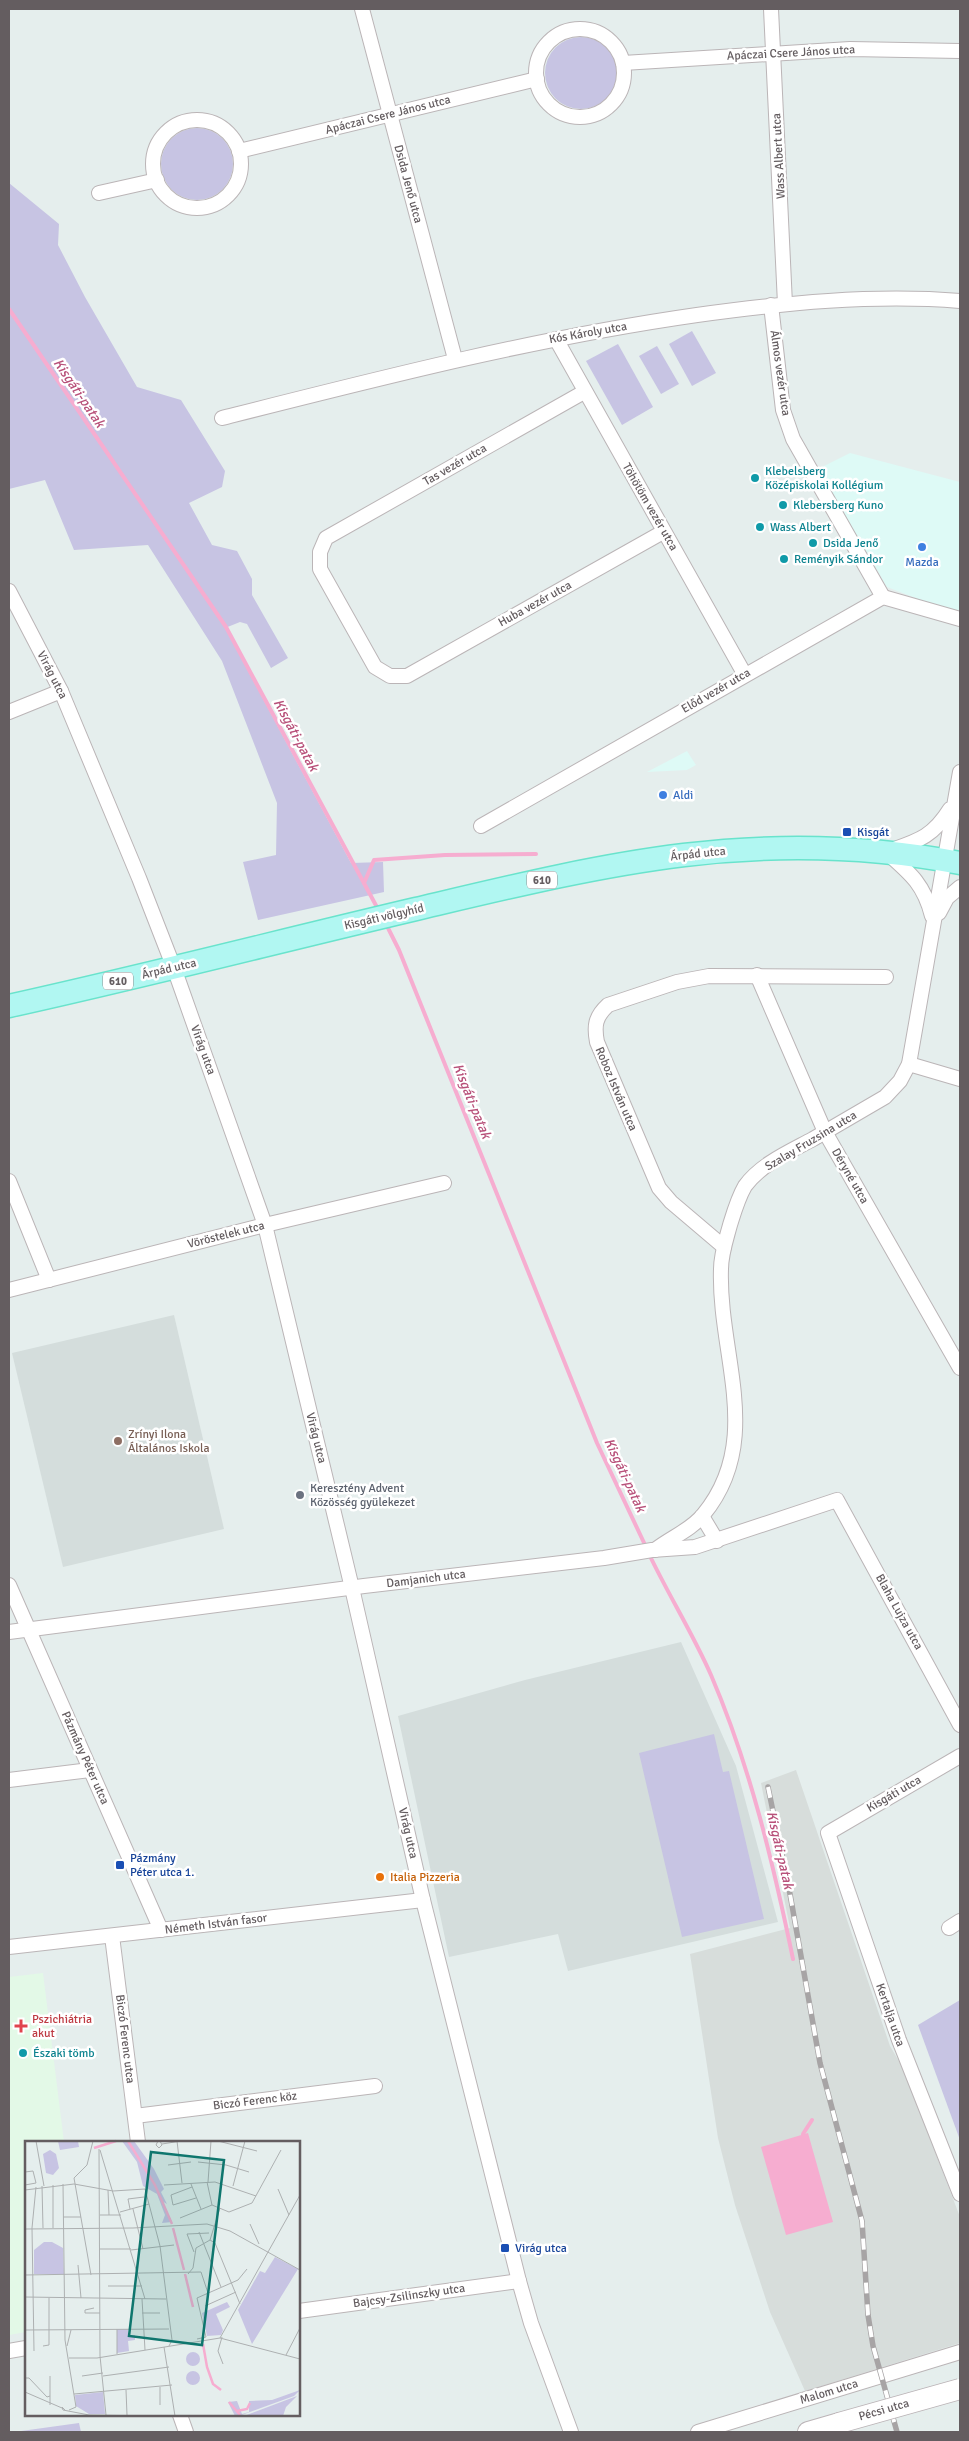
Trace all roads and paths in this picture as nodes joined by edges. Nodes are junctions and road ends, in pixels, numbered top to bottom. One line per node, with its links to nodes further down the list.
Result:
1 (362, 9): 7 (street, Dsida Jenő utca)
2 (771, 9): 4 (street, Wass Albert utca)
3 (960, 50): 4 (street, Apáczai Csere János utca)
4 (774, 53): 5 (street, Apáczai Csere János utca); 12 (street, Wass Albert utca)
5 (623, 63): 6 (street); 6 (street)
6 (537, 79): 7 (street, Apáczai Csere János utca)
7 (389, 114): 8 (street, Apáczai Csere János utca); 15 (street, Dsida Jenő utca)
8 (239, 151): 9 (street); 9 (street)
9 (157, 180): 10 (street)
10 (99, 193)
11 (960, 301): 12 (street, Kós Károly utca)
12 (785, 304): 13 (street, Kós Károly utca)
13 (771, 305): 14 (street, Kós Károly utca); 20 (street, Álmos vezér utca)
14 (556, 339): 15 (street, Kós Károly utca); 16 (street, Töhötöm vezér utca)
15 (454, 359): 17 (street, Kós Károly utca)
16 (584, 392): 18 (street, Töhötöm vezér utca); 23 (street, Tas vezér utca)
17 (222, 418)
18 (663, 532): 22 (street, Töhötöm vezér utca); 23 (street, Huba vezér utca)
19 (9, 591): 24 (street, Virág utca)
20 (883, 597): 21 (street); 22 (street, Előd vezér utca)
21 (960, 619)
22 (745, 675): 29 (street, Előd vezér utca)
23 (407, 676)
24 (61, 691): 25 (street); 36 (street, Virág utca)
25 (9, 712)
26 (960, 772): 27 (street, Szalay Fruzsina utca)
27 (953, 805): 28 (street); 30 (street); 31 (street, Szalay Fruzsina utca)
28 (960, 821)
29 (481, 826)
30 (886, 852): 31 (main road, Árpád utca / 610); 33 (main road, Árpád utca / 610); 34 (street, Szalay Fruzsina utca)
31 (952, 861): 34 (street, Szalay Fruzsina utca)
32 (960, 887): 34 (street, Szalay Fruzsina utca)
33 (439, 904): 35 (main road, Kisgáti völgyhíd / 610)
34 (934, 922): 40 (street, Szalay Fruzsina utca)
35 (328, 930): 36 (main road, Árpád utca / 610)
36 (174, 968): 39 (main road, Árpád utca / 610); 45 (street, Virág utca)
37 (757, 975): 38 (street, Roboz István utca); 42 (street, Déryné utca); 46 (street, Roboz István utca)
38 (886, 977)
39 (9, 1006)
40 (909, 1064): 41 (street); 42 (street, Szalay Fruzsina utca)
41 (960, 1079)
42 (825, 1132): 46 (street, Szalay Fruzsina utca); 49 (street, Déryné utca)
43 (9, 1181): 47 (street)
44 (444, 1183): 45 (street, Vöröstelek utca)
45 (265, 1225): 47 (street, Vöröstelek utca); 55 (street, Virág utca)
46 (724, 1247): 51 (street, Szalay Fruzsina utca)
47 (49, 1280): 48 (street, Vöröstelek utca)
48 (9, 1290)
49 (960, 1368)
50 (837, 1500): 52 (street, Damjanich utca); 58 (street, Blaha Lujza utca)
51 (702, 1516): 52 (street); 53 (street, Szalay Fruzsina utca)
52 (717, 1541): 53 (street, Damjanich utca)
53 (649, 1551): 55 (street, Damjanich utca)
54 (9, 1585): 56 (street, Pázmány Péter utca)
55 (352, 1588): 56 (street, Damjanich utca); 63 (street, Virág utca)
56 (28, 1630): 57 (street, Damjanich utca); 60 (street, Pázmány Péter utca)
57 (9, 1632)
58 (960, 1725)
59 (960, 1756): 62 (street, Kisgáti utca)
60 (90, 1770): 61 (street); 64 (street, Pázmány Péter utca)
61 (9, 1780)
62 (828, 1832): 70 (street, Kertalja utca)
63 (423, 1900): 64 (street, Németh István fasor); 71 (street, Virág utca)
64 (160, 1930): 65 (street, Németh István fasor)
65 (112, 1936): 66 (street, Németh István fasor); 68 (street, Biczó Ferenc utca)
66 (9, 1947)
67 (375, 2086): 68 (street, Biczó Ferenc köz)
68 (135, 2116): 69 (street, Biczó Ferenc utca)
69 (138, 2141)
70 (960, 2194)
71 (519, 2281): 72 (street, Bajcsy-Zsilinszky utca); 78 (street, Virág utca)
72 (300, 2311)
73 (25, 2348): 74 (street)
74 (9, 2351)
75 (960, 2352): 80 (street, Malom utca)
76 (960, 2389): 81 (street, Pécsi utca, bridge)
77 (180, 2416): 79 (street)
78 (570, 2431)
79 (186, 2432)
80 (698, 2432)
81 (808, 2432)

